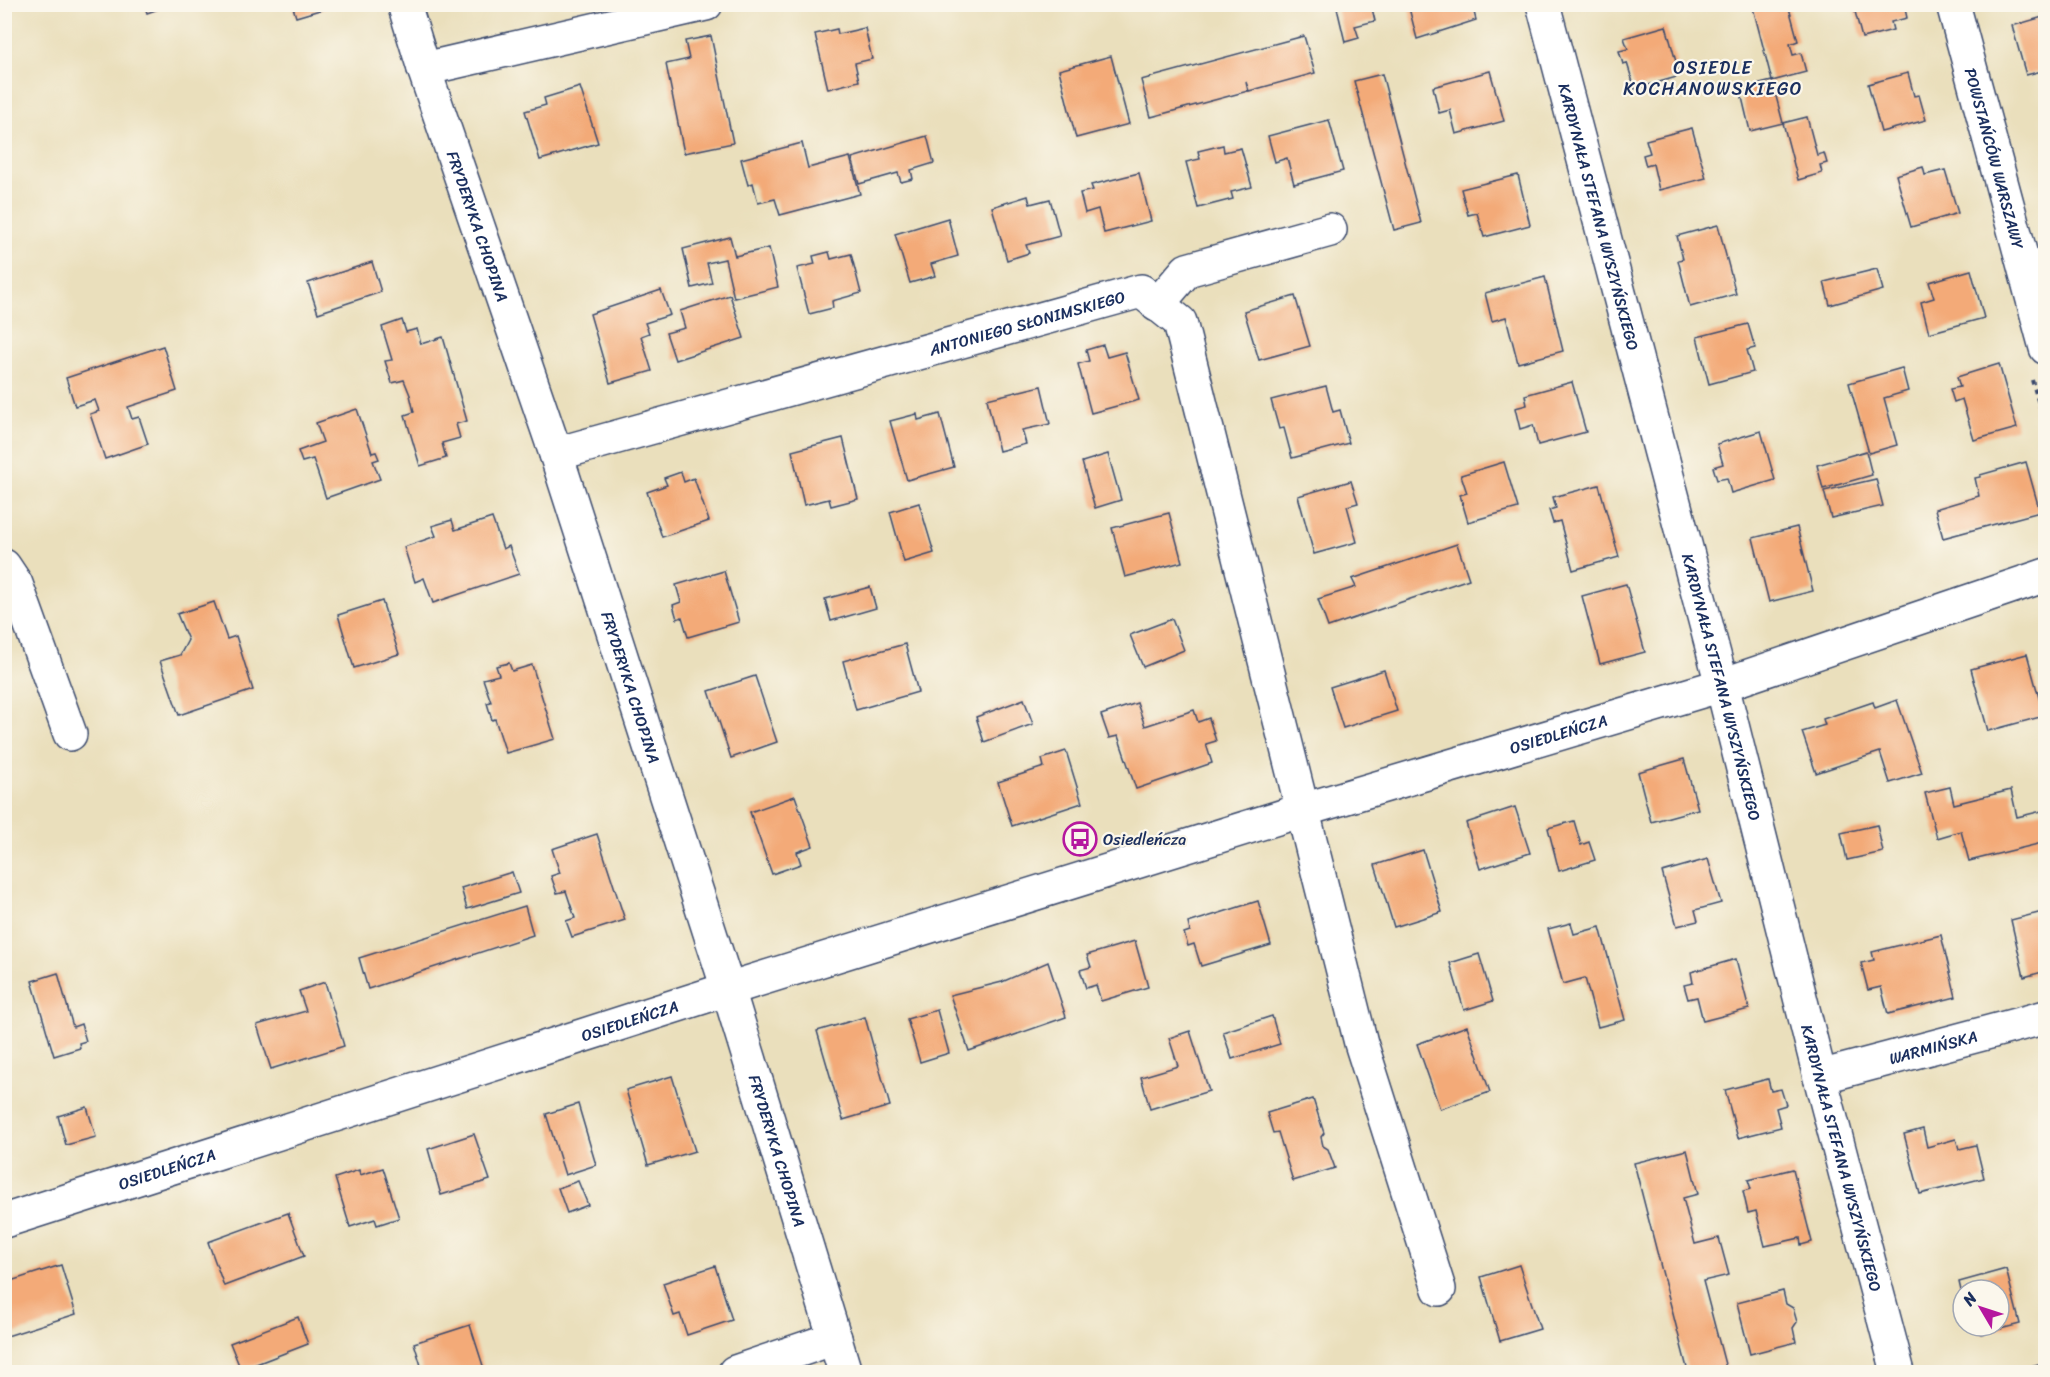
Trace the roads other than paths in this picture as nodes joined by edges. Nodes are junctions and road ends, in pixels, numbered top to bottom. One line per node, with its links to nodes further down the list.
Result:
1 (404, 4): 5 (street, FRYDERYKA CHOPINA)
2 (706, 4): 5 (street)
3 (1543, 4): 12 (street, KARDYNAŁA STEFANA WYSZYŃSKIEGO)
4 (1953, 4): 8 (street, POWSTAŃCÓW WARSZAWY)
5 (424, 69): 9 (street, FRYDERYKA CHOPINA)
6 (1330, 230): 7 (street)
7 (1157, 305): 9 (street, ANTONIEGO SŁONIMSKIEGO); 14 (street, ANTONIEGO SŁONIMSKIEGO)
8 (2046, 348)
9 (556, 454): 15 (street, FRYDERYKA CHOPINA)
10 (4, 566): 13 (street)
11 (2046, 575): 12 (street, OSIEDLEŃCZA)
12 (1722, 686): 14 (street, OSIEDLEŃCZA); 17 (street, KARDYNAŁA STEFANA WYSZYŃSKIEGO)
13 (70, 734)
14 (1303, 810): 15 (street, OSIEDLEŃCZA); 19 (street, ANTONIEGO SŁONIMSKIEGO)
15 (728, 989): 18 (street, OSIEDLEŃCZA); 20 (street, FRYDERYKA CHOPINA)
16 (2046, 1017): 17 (street, WARMIŃSKA)
17 (1820, 1077): 23 (street, KARDYNAŁA STEFANA WYSZYŃSKIEGO)
18 (4, 1221)
19 (1440, 1288)
20 (835, 1338): 21 (street); 22 (street, FRYDERYKA CHOPINA)
21 (735, 1372)
22 (845, 1372)
23 (1898, 1372)

